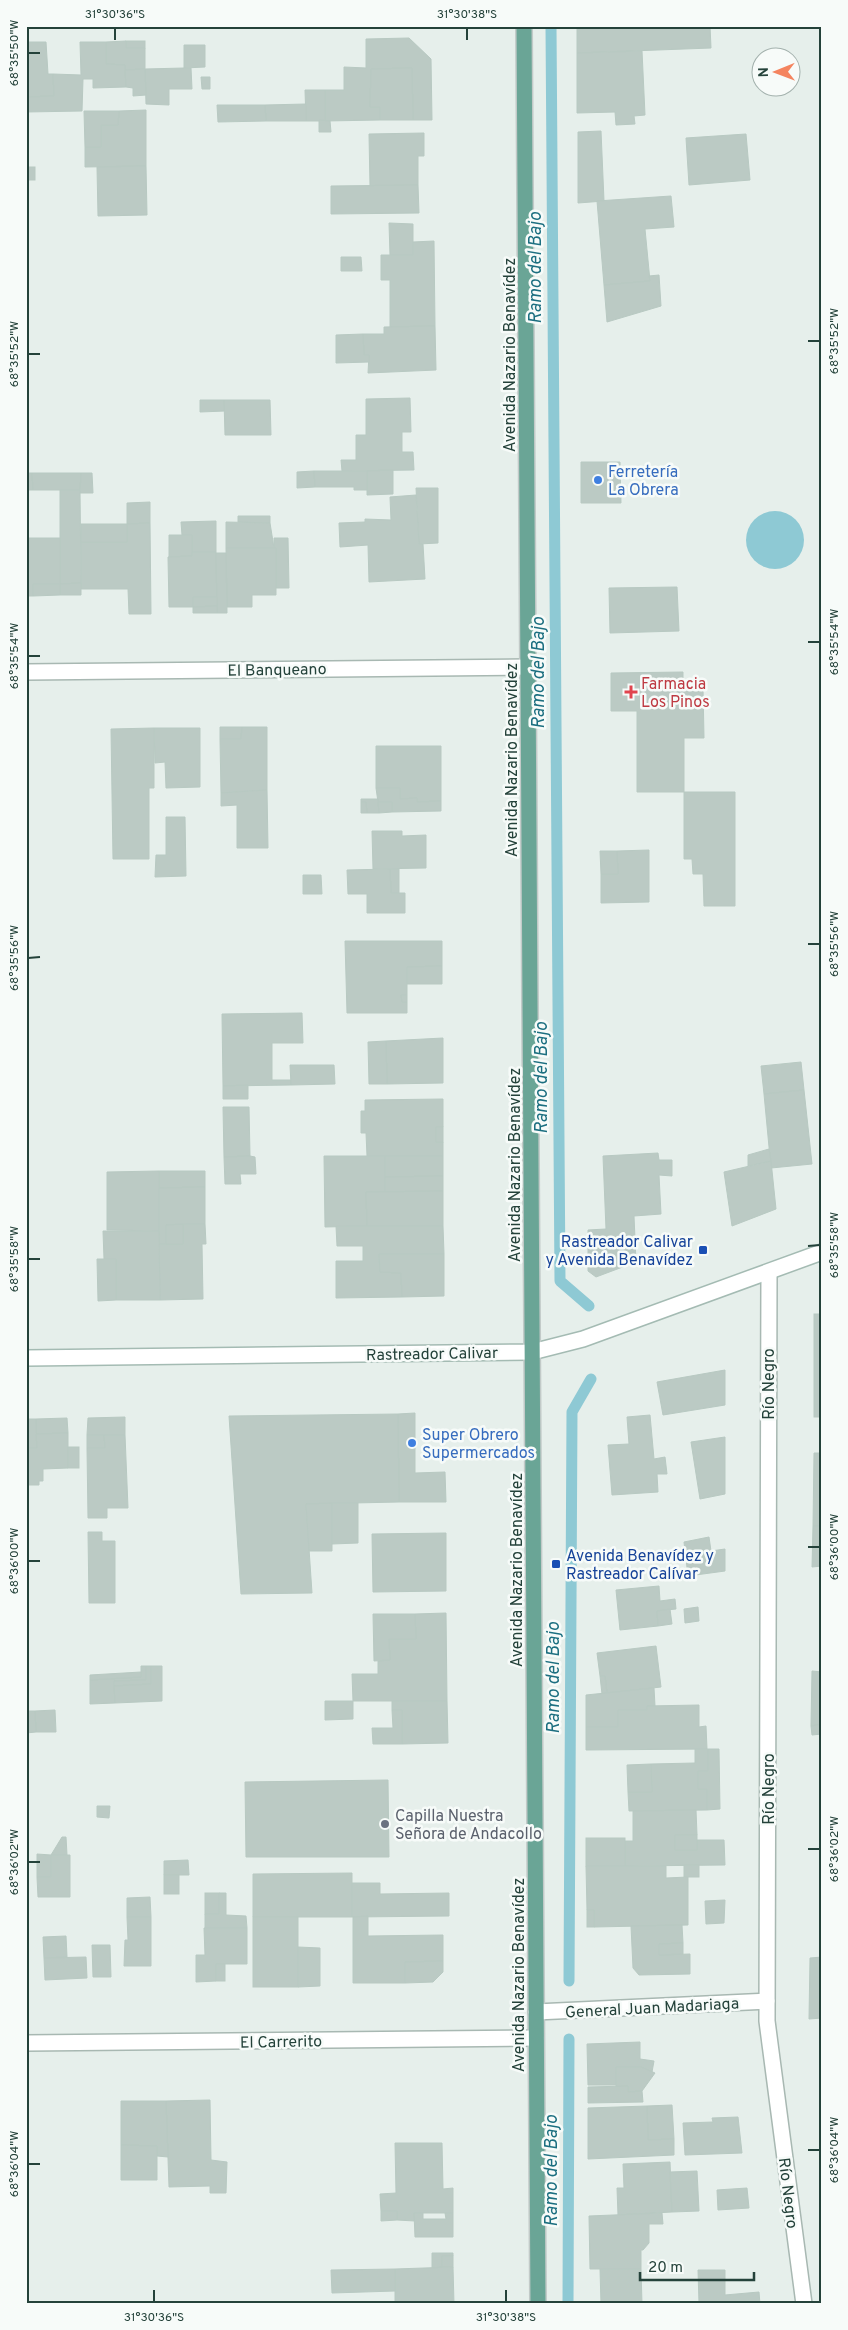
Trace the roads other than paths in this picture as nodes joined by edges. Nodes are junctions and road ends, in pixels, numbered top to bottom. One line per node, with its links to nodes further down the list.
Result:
1 (524, 26): 2 (main road, Avenida Nazario Benavídez)
2 (528, 667): 3 (street, El Banqueano); 6 (main road, Avenida Nazario Benavídez)
3 (26, 672)
4 (822, 1252): 5 (street, Rastreador Calivar)
5 (769, 1272): 6 (street, Rastreador Calivar); 8 (street, Río Negro)
6 (532, 1352): 7 (street, Rastreador Calivar); 9 (main road, Avenida Nazario Benavídez)
7 (26, 1358)
8 (768, 2001): 9 (street, General Juan Madariaga); 13 (street, Río Negro)
9 (536, 2012): 10 (main road, Avenida Nazario Benavídez)
10 (536, 2038): 11 (street, El Carrerito); 12 (main road, Avenida Nazario Benavídez)
11 (26, 2043)
12 (538, 2304)
13 (804, 2304)

